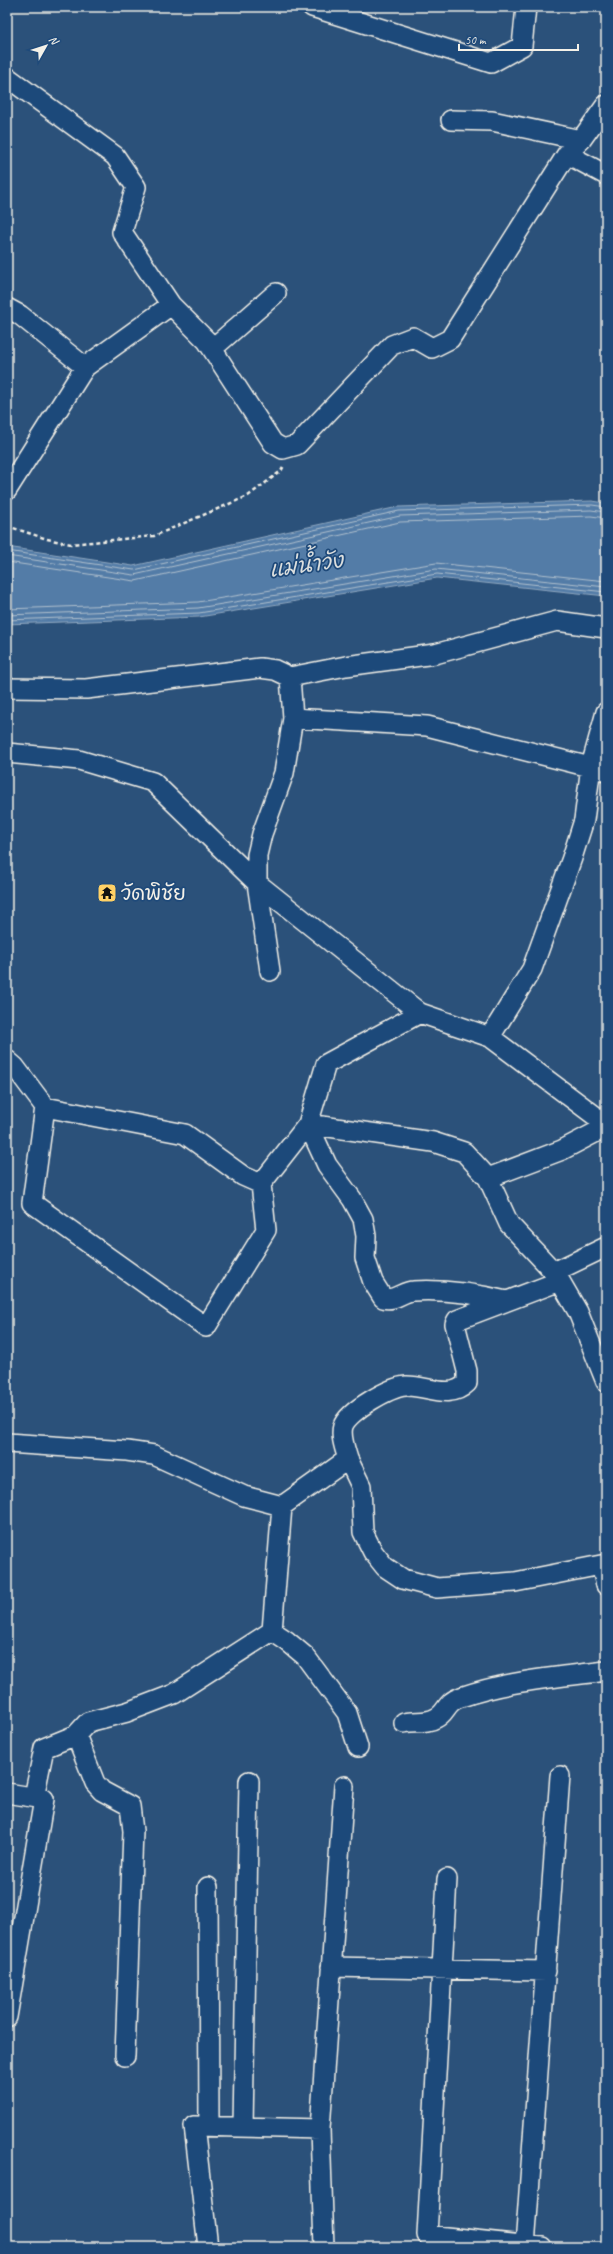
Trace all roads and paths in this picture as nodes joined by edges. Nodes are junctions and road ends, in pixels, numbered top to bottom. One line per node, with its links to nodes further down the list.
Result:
1 (312, 7): 2 (street)
2 (526, 7)
3 (7, 77): 10 (street)
4 (606, 105): 6 (street)
5 (451, 120): 6 (street)
6 (580, 140): 7 (street)
7 (567, 154): 8 (street); 14 (street)
8 (606, 175)
9 (276, 294): 12 (street)
10 (171, 305): 12 (street); 13 (street)
11 (9, 313): 13 (street)
12 (212, 349): 14 (street)
13 (85, 367): 15 (street)
14 (297, 445): 16 (path)
15 (7, 490)
16 (7, 526)
17 (606, 628): 18 (street)
18 (290, 678): 19 (street); 21 (street)
19 (7, 688)
20 (606, 712): 23 (street)
21 (293, 718): 23 (street); 24 (street)
22 (7, 753): 24 (street)
23 (598, 768): 27 (street)
24 (257, 883): 25 (street); 26 (street)
25 (270, 971)
26 (420, 1013): 27 (street); 30 (street)
27 (490, 1037): 31 (street)
28 (7, 1060): 29 (street)
29 (45, 1107): 33 (street); 33 (street)
30 (308, 1124): 32 (street); 33 (street); 36 (street)
31 (606, 1125): 32 (street)
32 (488, 1178): 35 (street)
33 (261, 1184)
34 (606, 1247): 35 (street)
35 (557, 1277): 36 (street); 37 (street)
36 (506, 1301): 39 (street)
37 (606, 1382)
38 (7, 1443): 40 (street)
39 (348, 1459): 40 (street); 41 (street)
40 (282, 1506): 43 (street)
41 (604, 1564): 42 (street)
42 (606, 1585)
43 (272, 1631): 46 (street); 47 (street)
44 (606, 1671): 45 (street)
45 (404, 1722)
46 (76, 1735): 52 (street); 59 (street)
47 (358, 1747)
48 (560, 1776): 57 (street)
49 (250, 1781): 61 (street)
50 (344, 1786): 55 (street)
51 (7, 1793): 52 (street)
52 (34, 1797): 58 (street)
53 (447, 1879): 56 (street)
54 (208, 1887): 60 (street)
55 (331, 1967): 56 (street); 62 (street)
56 (442, 1970): 57 (street); 63 (street)
57 (546, 1971): 63 (street)
58 (7, 2017)
59 (125, 2056)
60 (209, 2126): 61 (street); 64 (street)
61 (243, 2127): 62 (street)
62 (320, 2129): 65 (street)
63 (534, 2246)
64 (208, 2247)
65 (324, 2247)

